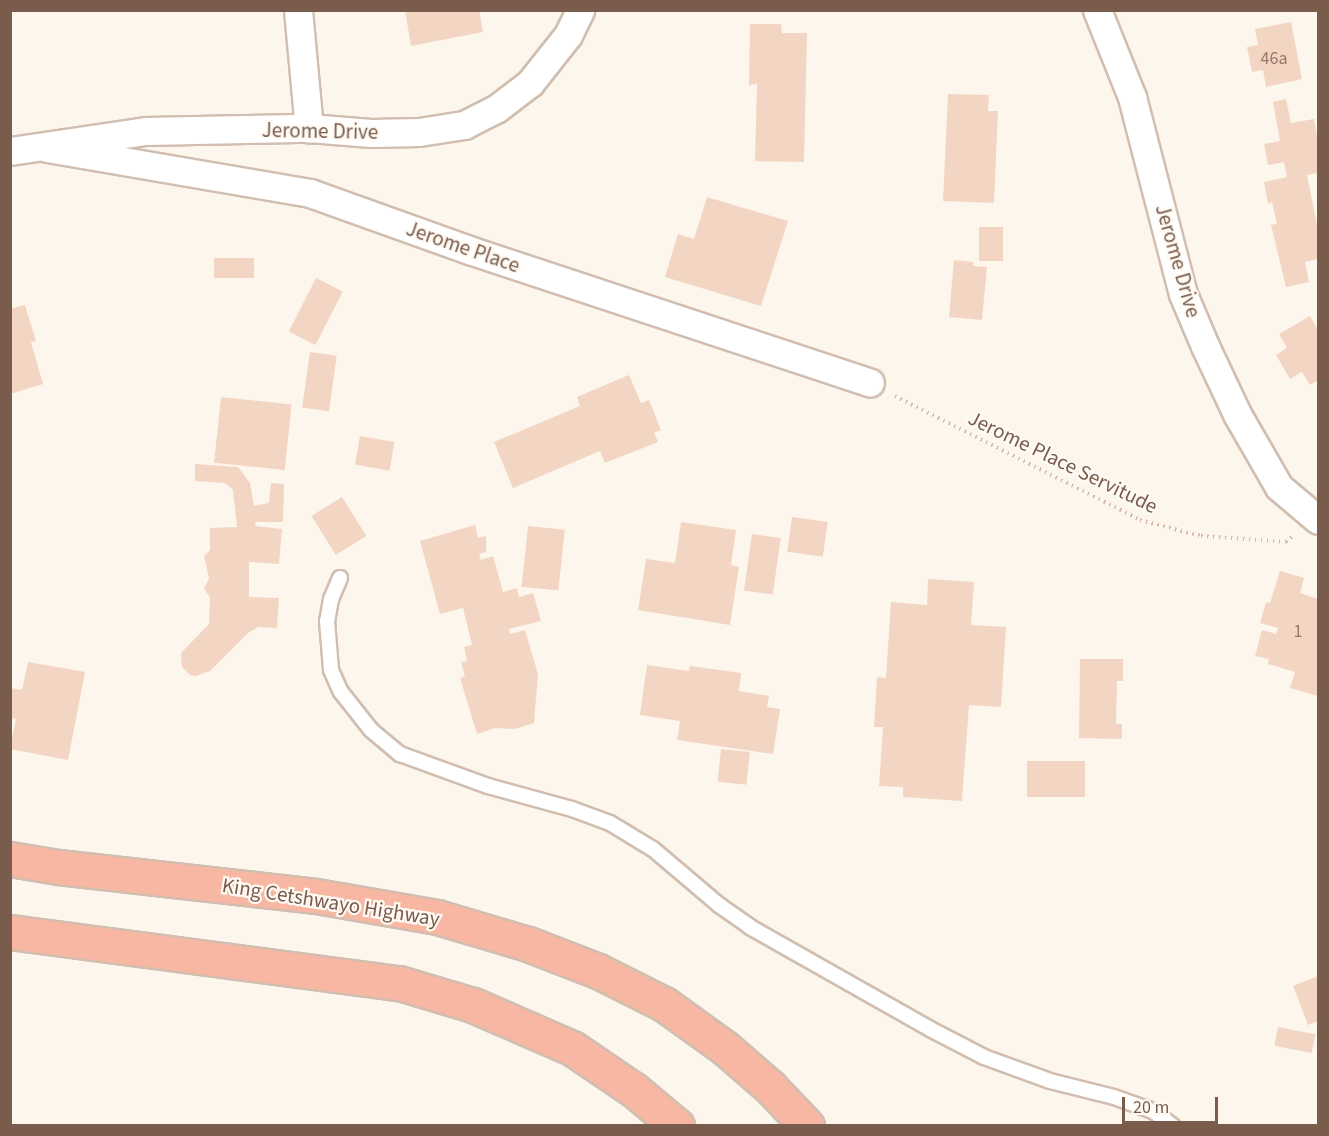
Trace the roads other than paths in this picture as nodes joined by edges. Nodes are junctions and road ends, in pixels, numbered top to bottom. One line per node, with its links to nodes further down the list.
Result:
1 (298, 10): 4 (street)
2 (580, 10): 4 (street, Jerome Drive)
3 (1097, 10): 8 (street, Jerome Drive)
4 (309, 128): 5 (street, Jerome Drive)
5 (47, 148): 6 (street, Jerome Drive); 7 (street, Jerome Place)
6 (10, 151)
7 (870, 383)
8 (1318, 519)
9 (340, 578): 14 (lane)
10 (10, 859): 13 (highway, King Cetshwayo Highway)
11 (10, 932): 12 (highway)
12 (677, 1125)
13 (807, 1125)
14 (1173, 1125)

